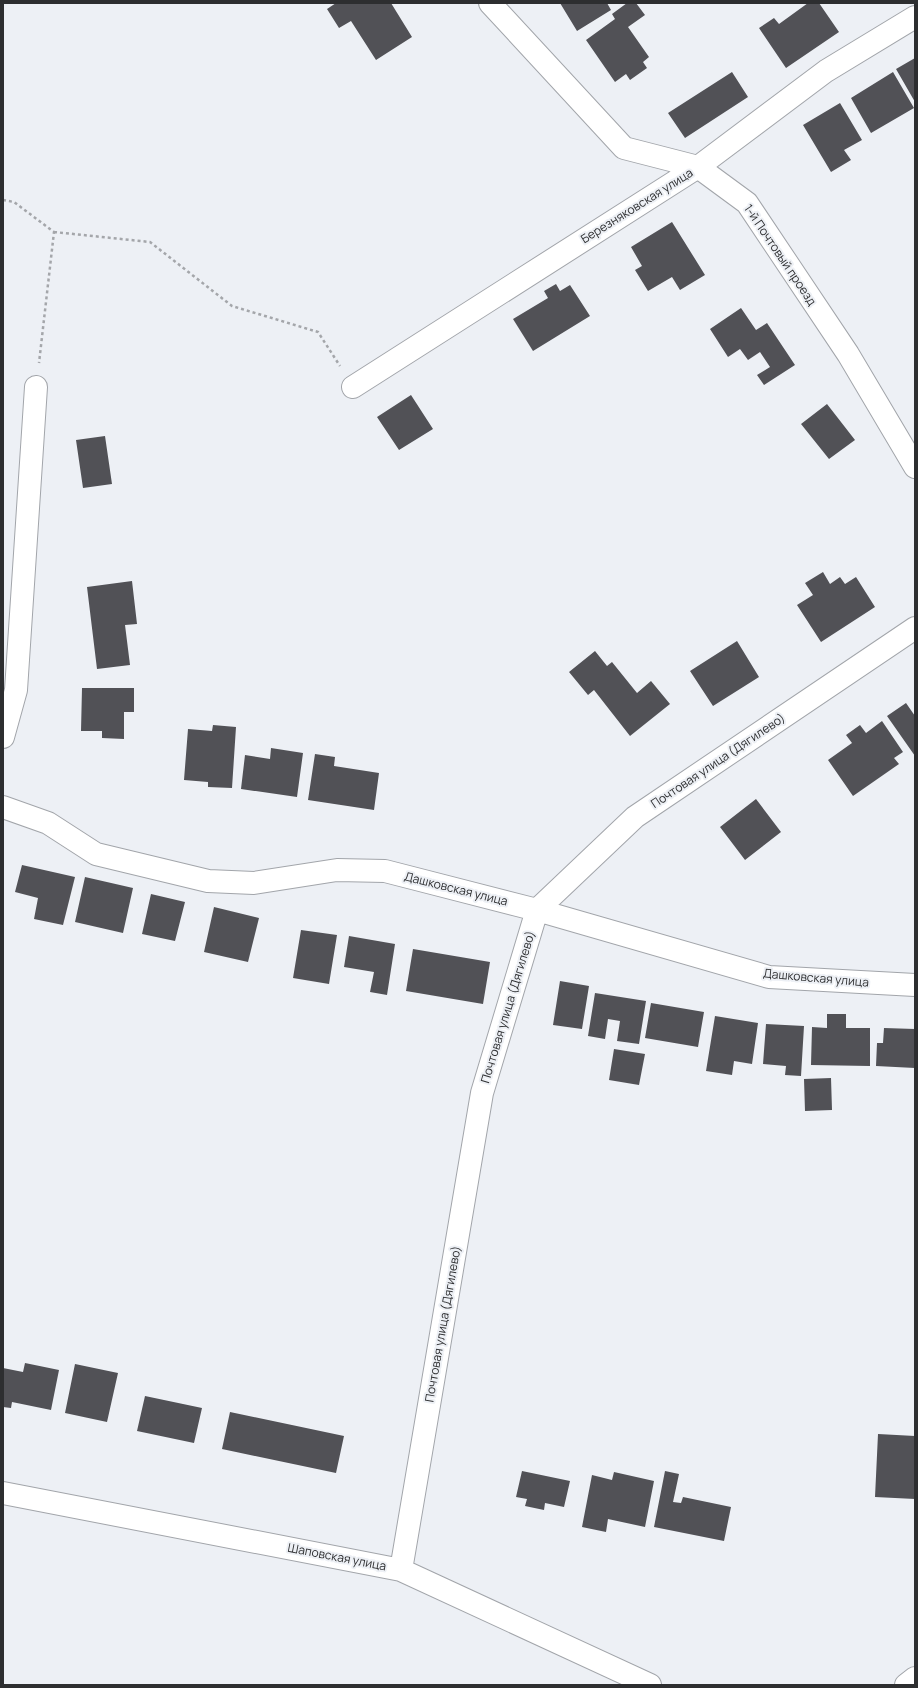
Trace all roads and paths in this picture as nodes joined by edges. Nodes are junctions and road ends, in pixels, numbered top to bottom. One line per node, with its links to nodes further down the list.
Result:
1 (490, 3): 3 (street, 1-й Почтовый проезд)
2 (915, 17): 3 (street, Березняковская улица)
3 (698, 167): 7 (street, Березняковская улица); 8 (street, 1-й Почтовый проезд)
4 (3, 200): 5 (path)
5 (54, 232): 6 (path); 7 (path)
6 (36, 386): 10 (street)
7 (353, 387)
8 (915, 468)
9 (915, 628): 12 (street, Почтовая улица (Дягилево))
10 (3, 737)
11 (3, 807): 12 (street, Дашковская улица)
12 (537, 910): 13 (street, Дашковская улица); 15 (street, Почтовая улица (Дягилево))
13 (915, 985)
14 (3, 1493): 15 (street, Шаповская улица)
15 (400, 1570): 17 (street, Шаповская улица)
16 (915, 1678): 18 (street)
17 (650, 1685)
18 (906, 1685)

